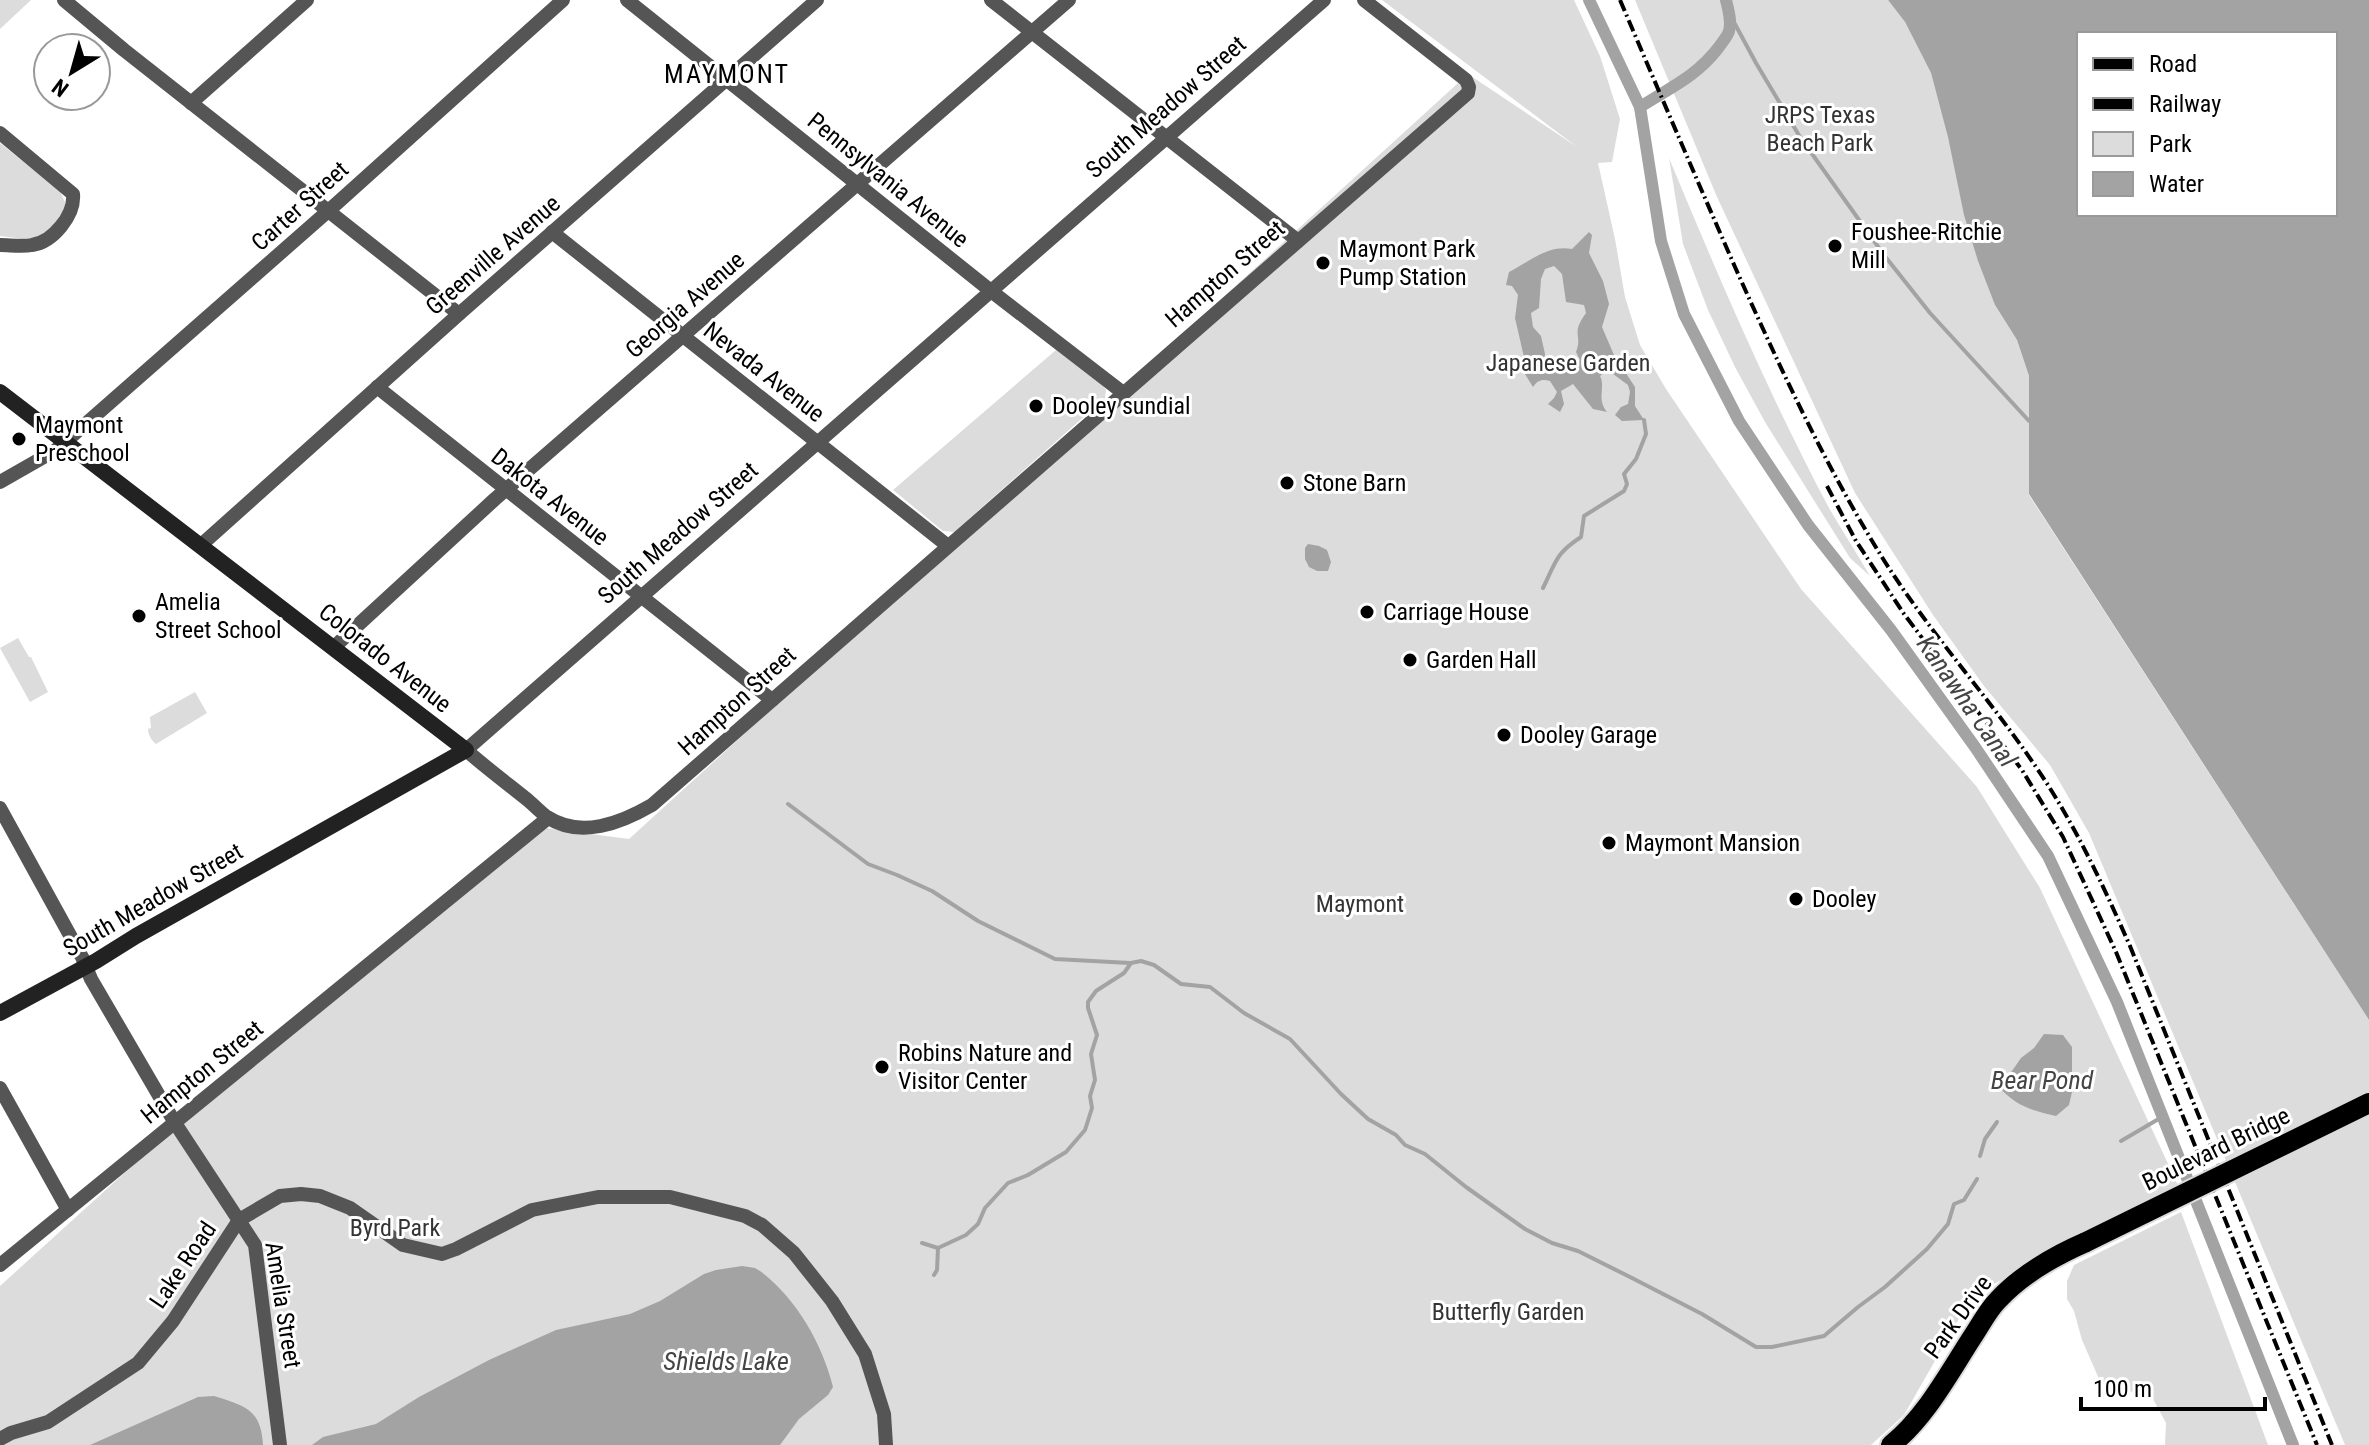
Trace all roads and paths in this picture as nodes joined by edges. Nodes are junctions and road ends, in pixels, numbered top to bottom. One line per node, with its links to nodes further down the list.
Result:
1 (64, 0): 12 (street)
2 (307, 0): 12 (street)
3 (563, 0): 16 (street, Carter Street)
4 (627, 0): 11 (street, Pennsylvania Avenue)
5 (817, 0): 11 (street, Greenville Avenue)
6 (991, 0): 10 (street)
7 (1069, 0): 10 (street, Georgia Avenue)
8 (1324, 0): 14 (street, South Meadow Street)
9 (1364, 0): 18 (street, Hampton Street)
10 (1032, 32): 14 (street); 15 (street, Georgia Avenue)
11 (727, 80): 15 (street, Pennsylvania Avenue); 17 (street, Greenville Avenue)
12 (191, 103): 16 (street)
13 (0, 133): 19 (street)
14 (1167, 138): 18 (street); 20 (street, South Meadow Street)
15 (858, 184): 20 (street, Pennsylvania Avenue); 22 (street, Georgia Avenue)
16 (329, 211): 21 (street); 26 (street, Carter Street)
17 (552, 232): 21 (street, Greenville Avenue); 22 (street, Nevada Avenue)
18 (1297, 240): 25 (street, Hampton Street)
19 (0, 245)
20 (991, 291): 25 (street, Pennsylvania Avenue); 27 (street, South Meadow Street)
21 (459, 314): 23 (street, Greenville Avenue)
22 (683, 336): 27 (street, Nevada Avenue); 29 (street, Georgia Avenue)
23 (377, 387): 29 (street, Dakota Avenue); 30 (street, Greenville Avenue)
24 (0, 392): 26 (street, Colorado Avenue)
25 (1122, 392): 31 (street, Hampton Street)
26 (65, 442): 28 (street, Carter Street); 30 (street, Colorado Avenue)
27 (818, 442): 31 (street, Nevada Avenue); 32 (street, South Meadow Street)
28 (0, 482)
29 (506, 490): 32 (street, Dakota Avenue); 33 (street, Georgia Avenue)
30 (200, 546): 33 (street, Colorado Avenue)
31 (948, 546): 34 (street, Hampton Street)
32 (641, 597): 34 (street, Dakota Avenue); 35 (street, South Meadow Street)
33 (333, 648): 35 (street, Colorado Avenue)
34 (772, 700): 37 (street, Hampton Street)
35 (466, 750): 37 (street, Colorado Avenue); 39 (street, South Meadow Street)
36 (0, 808): 38 (street, Amelia Street)
37 (548, 818): 43 (street, Hampton Street)
38 (5, 826): 39 (street, Amelia Street)
39 (86, 966): 40 (street, South Meadow Street); 43 (street, Amelia Street)
40 (0, 1013)
41 (0, 1088): 44 (street)
42 (2369, 1103): 46 (main road, Boulevard Bridge, bridge)
43 (175, 1123): 44 (street, Hampton Street); 45 (street, Amelia Street)
44 (68, 1210): 47 (street, Hampton Street)
45 (239, 1220): 48 (street, Lake Road); 49 (street, Amelia Street); 50 (street, Lake Road)
46 (2086, 1242): 51 (main road, Park Drive)
47 (0, 1265)
48 (0, 1439)
49 (280, 1445)
50 (886, 1445)
51 (1891, 1445)

